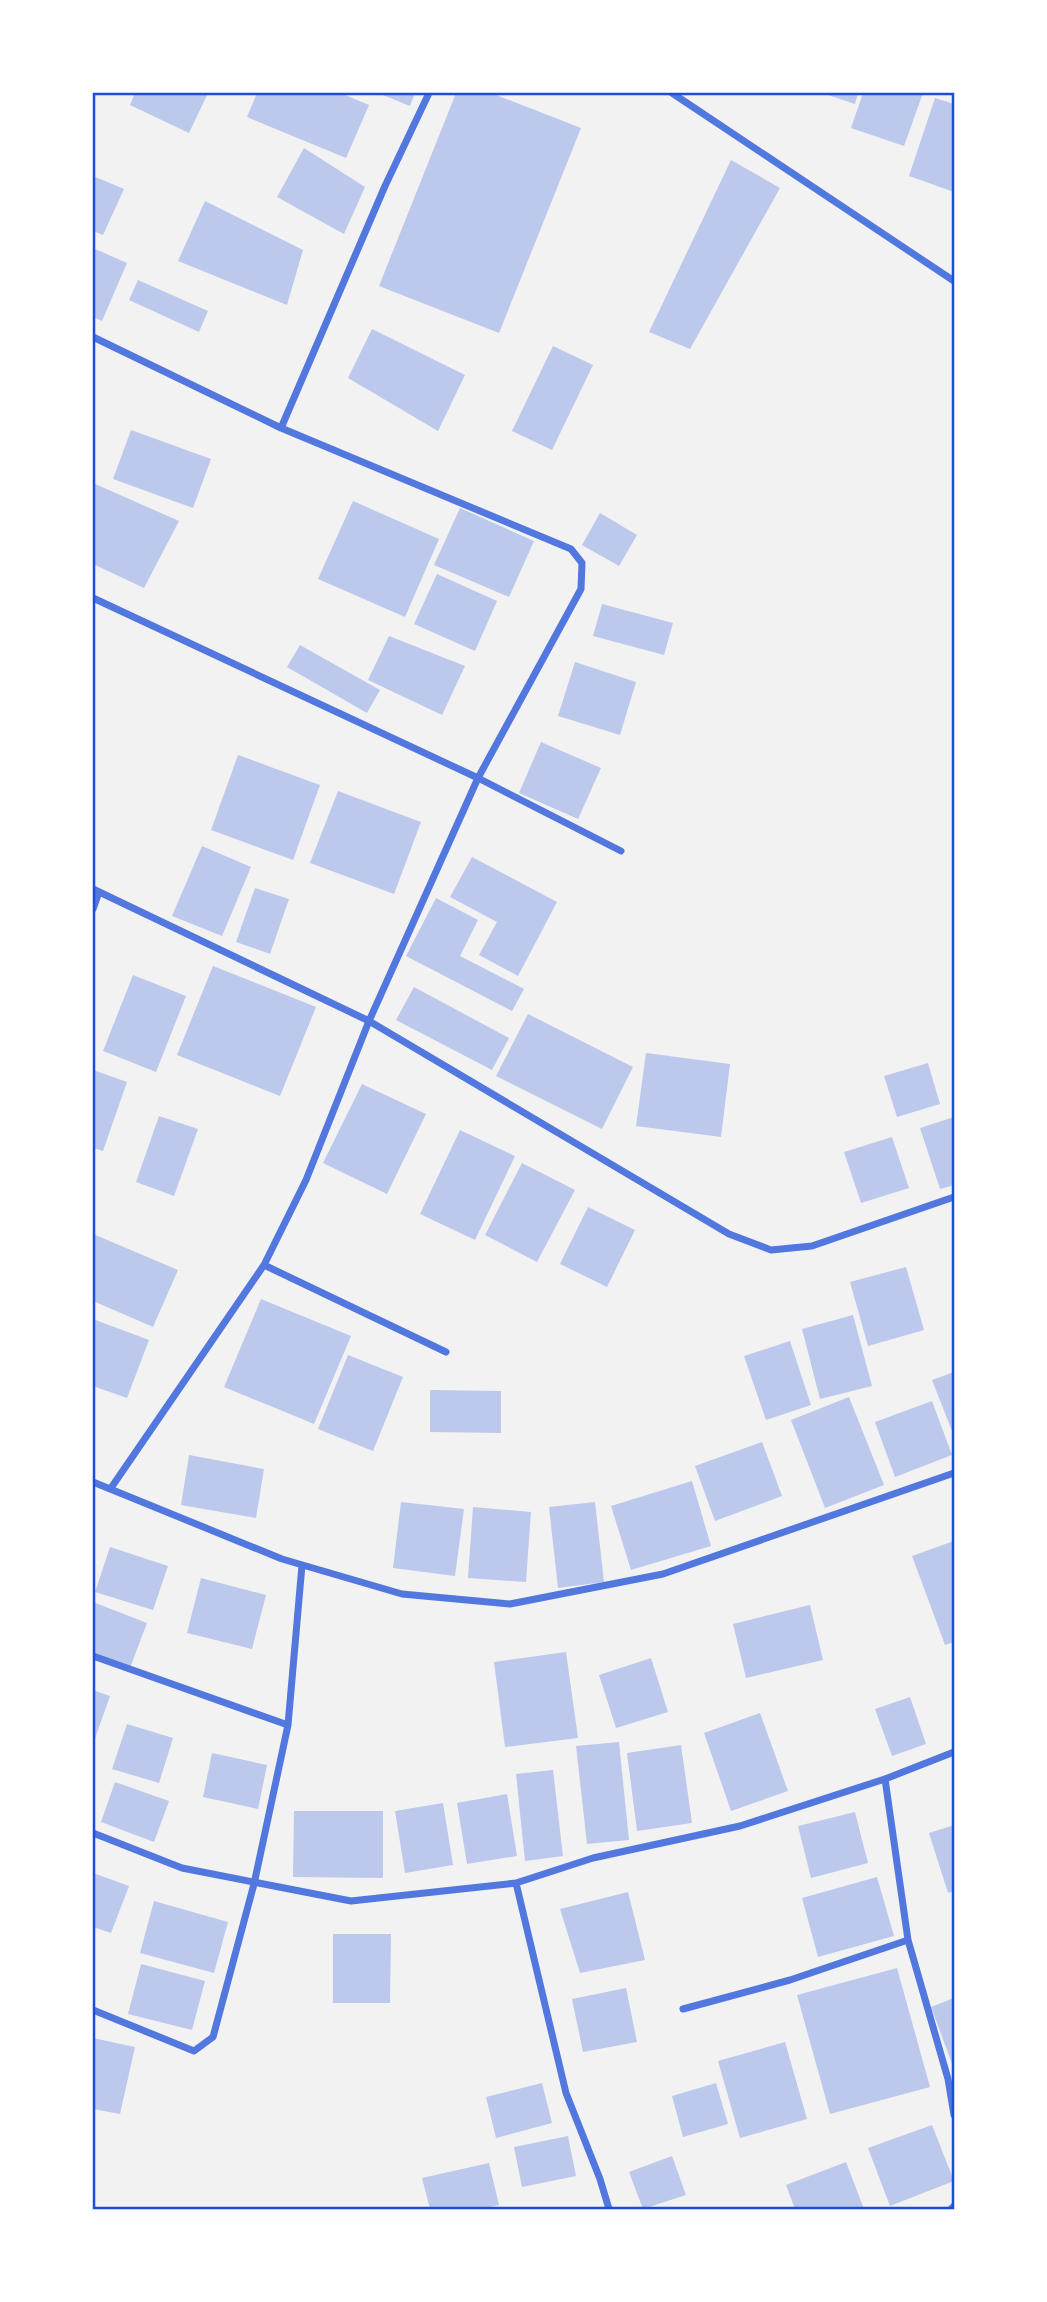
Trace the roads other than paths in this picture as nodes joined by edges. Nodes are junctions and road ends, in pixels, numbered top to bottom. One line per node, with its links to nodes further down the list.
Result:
1 (429, 93): 5 (street)
2 (672, 93): 3 (street)
3 (954, 281)
4 (93, 337): 5 (street)
5 (281, 428): 7 (street)
6 (93, 598): 7 (street)
7 (478, 778): 8 (street); 11 (street)
8 (621, 851)
9 (96, 890): 10 (street); 11 (street)
10 (93, 909)
11 (369, 1021): 12 (street); 13 (street)
12 (954, 1197)
13 (264, 1265): 14 (street); 17 (street)
14 (446, 1352)
15 (954, 1472): 18 (street)
16 (93, 1482): 17 (street)
17 (111, 1488): 18 (street)
18 (302, 1565): 20 (street)
19 (93, 1656): 20 (street)
20 (288, 1725): 25 (street)
21 (954, 1752): 22 (street)
22 (885, 1779): 24 (street); 26 (street)
23 (93, 1833): 25 (street)
24 (516, 1883): 25 (street); 31 (street)
25 (254, 1884): 28 (street)
26 (908, 1940): 27 (street); 29 (street)
27 (684, 2009)
28 (93, 2010)
29 (951, 2078): 30 (street)
30 (954, 2115)
31 (608, 2209)

